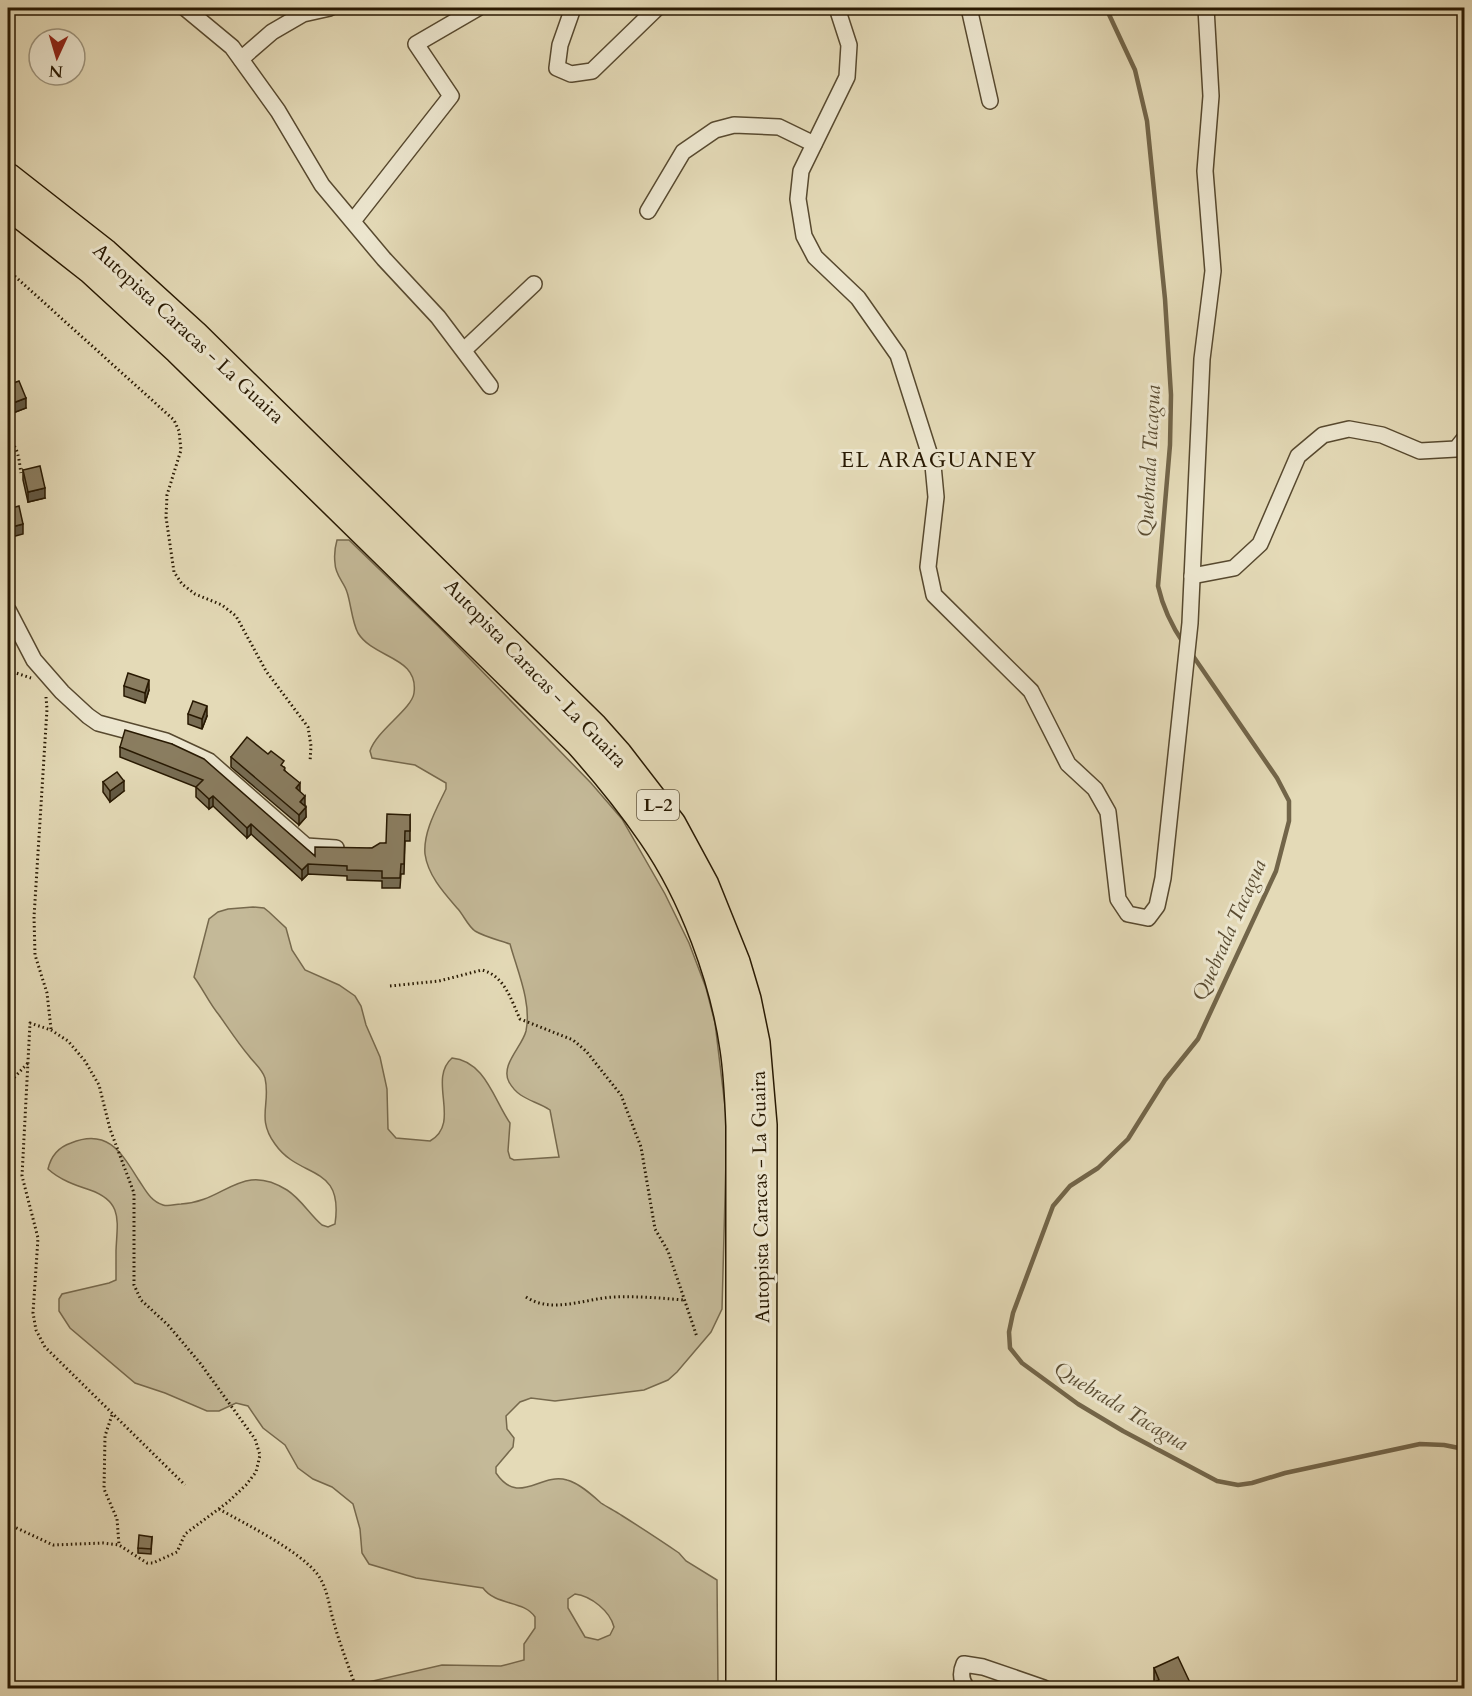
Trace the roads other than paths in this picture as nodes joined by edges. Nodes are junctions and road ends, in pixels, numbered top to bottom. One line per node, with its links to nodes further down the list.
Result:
1 (184, 8): 9 (street)
2 (330, 8): 9 (street)
3 (478, 8): 15 (street)
4 (573, 8): 5 (street)
5 (657, 8)
6 (837, 8): 11 (street)
7 (969, 8): 10 (street)
8 (1206, 8): 20 (street)
9 (241, 59): 15 (street)
10 (990, 101)
11 (814, 144): 14 (street); 20 (street)
12 (8, 177): 24 (highway, Autopista Caracas - La Guaira / L-2)
13 (8, 205): 23 (highway, Autopista Caracas - La Guaira / L-2)
14 (648, 211)
15 (353, 221): 17 (street)
16 (534, 284): 17 (street)
17 (464, 350): 18 (street)
18 (490, 386)
19 (1464, 439): 20 (street)
20 (1192, 576)
21 (8, 610): 22 (street)
22 (348, 848)
23 (740, 1689)
24 (762, 1689)
25 (967, 1689): 26 (street)
26 (1044, 1689)

